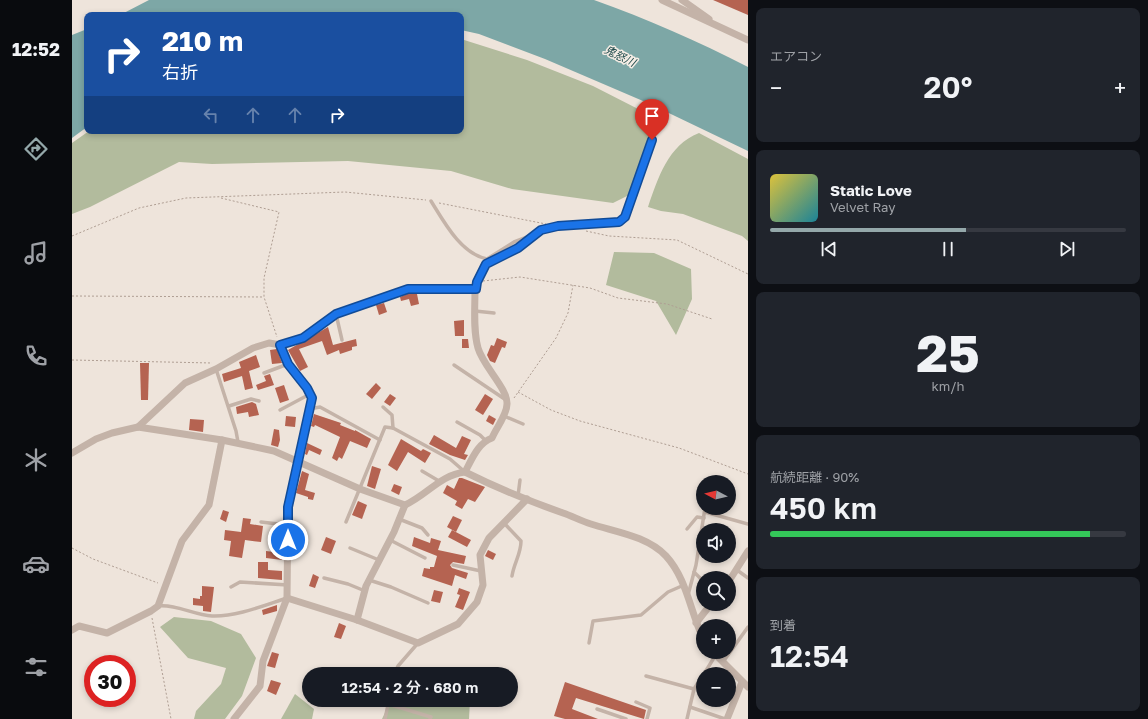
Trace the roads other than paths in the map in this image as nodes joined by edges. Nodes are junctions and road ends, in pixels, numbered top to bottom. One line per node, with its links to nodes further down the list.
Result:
1 (662, 0): 3 (street)
2 (682, 0): 3 (street)
3 (713, 23): 4 (street)
4 (748, 40)
5 (652, 140): 7 (lane)
6 (431, 201): 7 (lane)
7 (541, 230): 8 (lane)
8 (476, 286): 9 (street); 11 (street)
9 (475, 311): 10 (lane); 20 (street)
10 (494, 313)
11 (336, 314): 12 (lane); 13 (street)
12 (342, 340)
13 (280, 345): 14 (street); 16 (street)
14 (288, 364): 17 (lane); 18 (street)
15 (454, 366): 20 (lane)
16 (216, 369): 21 (lane); 28 (street)
17 (264, 373)
18 (310, 394): 23 (street); 24 (lane)
19 (259, 400): 21 (lane)
20 (507, 403): 25 (street)
21 (229, 406): 33 (lane)
22 (383, 407): 29 (lane)
23 (310, 409): 31 (lane); 35 (street)
24 (280, 410)
25 (502, 416): 27 (lane); 32 (street)
26 (457, 422): 32 (lane)
27 (523, 424)
28 (138, 427): 30 (street); 34 (street)
29 (393, 428): 31 (lane); 37 (lane)
30 (222, 440): 33 (street); 75 (street)
31 (380, 440): 40 (lane)
32 (485, 440): 37 (street)
33 (238, 442): 35 (street)
34 (72, 453)
35 (297, 461): 40 (street); 52 (street)
36 (422, 471): 39 (lane)
37 (465, 472): 39 (street); 41 (street)
38 (520, 480): 41 (lane)
39 (440, 482): 43 (street)
40 (360, 489): 43 (street); 49 (lane)
41 (518, 496): 42 (street)
42 (526, 500): 50 (street); 69 (street)
43 (405, 505): 47 (street)
44 (704, 515): 46 (lane)
45 (720, 515): 51 (lane)
46 (704, 518): 53 (lane); 63 (lane)
47 (399, 519): 54 (lane); 55 (street)
48 (261, 522): 52 (lane)
49 (346, 522)
50 (504, 523): 62 (street); 64 (lane)
51 (748, 524)
52 (289, 525): 68 (street)
53 (687, 529)
54 (428, 536)
55 (390, 540): 58 (lane); 59 (street)
56 (350, 548): 59 (lane)
57 (748, 551): 61 (street)
58 (425, 558)
59 (379, 560): 67 (street)
60 (453, 565): 62 (lane)
61 (737, 570): 66 (lane)
62 (482, 571): 80 (street)
63 (694, 572): 72 (lane)
64 (512, 576)
65 (324, 578): 71 (lane)
66 (748, 578)
67 (369, 580): 71 (street); 74 (lane)
68 (288, 585): 70 (lane); 73 (street)
69 (684, 585): 72 (street); 81 (lane)
70 (231, 587)
71 (365, 591): 76 (street)
72 (688, 596): 77 (street)
73 (287, 598): 75 (lane); 76 (street); 95 (street)
74 (428, 603)
75 (158, 606): 79 (street)
76 (357, 620): 80 (street)
77 (696, 623)
78 (748, 628): 83 (lane)
79 (72, 630)
80 (418, 643): 84 (lane)
81 (588, 643)
82 (719, 659): 83 (street)
83 (723, 663): 86 (street)
84 (398, 667)
85 (646, 676): 89 (lane)
86 (742, 682): 88 (street); 101 (street)
87 (696, 686): 89 (lane)
88 (748, 687)
89 (694, 689): 93 (lane)
90 (636, 702): 99 (lane)
91 (388, 707): 96 (lane)
92 (403, 707): 97 (lane)
93 (690, 707): 100 (lane); 101 (lane)
94 (597, 709): 98 (lane)
95 (234, 719)
96 (386, 719)
97 (430, 719)
98 (626, 719)
99 (646, 719)
100 (687, 719)
101 (726, 719)

